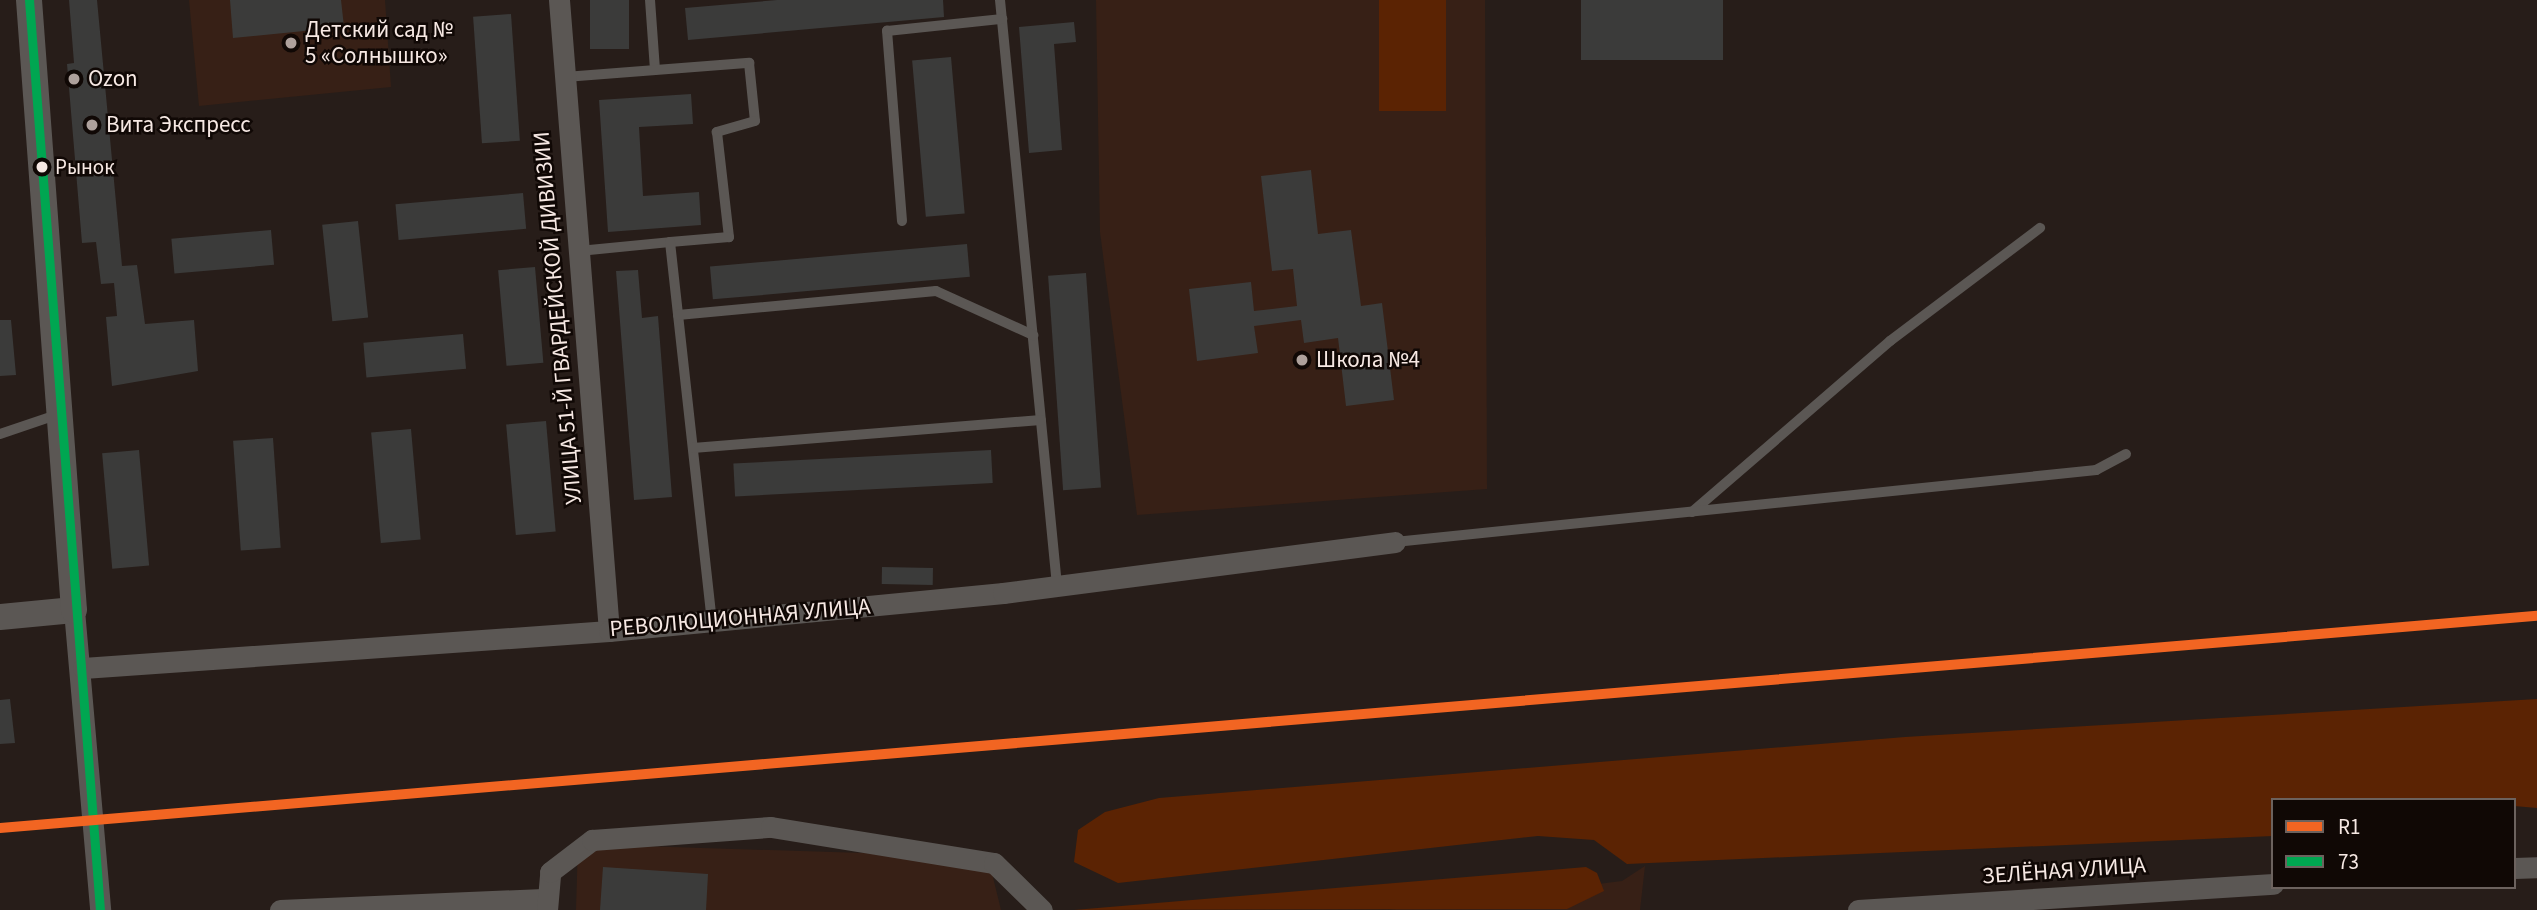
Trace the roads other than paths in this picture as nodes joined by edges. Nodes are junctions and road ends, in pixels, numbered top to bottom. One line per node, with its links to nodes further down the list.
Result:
1 (29, 0): 14 (street)
2 (559, 0): 7 (street, УЛИЦА 51-Й ГВАРДЕЙСКОЙ ДИВИЗИИ)
3 (650, 0): 6 (lane)
4 (1000, 0): 5 (lane)
5 (1002, 19): 8 (lane); 13 (lane)
6 (655, 71): 7 (lane); 10 (lane)
7 (565, 78): 11 (street, УЛИЦА 51-Й ГВАРДЕЙСКОЙ ДИВИЗИИ)
8 (902, 221)
9 (2040, 228): 19 (lane)
10 (670, 242): 11 (lane); 12 (lane)
11 (579, 251): 25 (street, УЛИЦА 51-Й ГВАРДЕЙСКОЙ ДИВИЗИИ)
12 (678, 315): 13 (lane); 17 (lane)
13 (1032, 335): 15 (lane)
14 (60, 414): 16 (lane); 22 (street)
15 (1041, 420): 17 (lane); 21 (lane)
16 (0, 434)
17 (693, 447): 24 (lane)
18 (2126, 454): 19 (lane)
19 (1692, 512): 20 (lane)
20 (1395, 542): 21 (street, РЕВОЛЮЦИОННАЯ УЛИЦА)
21 (1057, 586): 24 (street, РЕВОЛЮЦИОННАЯ УЛИЦА)
22 (75, 610): 23 (street); 26 (street)
23 (0, 617)
24 (712, 621): 25 (street, РЕВОЛЮЦИОННАЯ УЛИЦА)
25 (609, 631): 26 (street, РЕВОЛЮЦИОННАЯ УЛИЦА)
26 (83, 668): 33 (street)
27 (2537, 867): 28 (street)
28 (2516, 868)
29 (2271, 884): 30 (street, ЗЕЛЁНАЯ УЛИЦА)
30 (2072, 903): 36 (street, ЗЕЛЁНАЯ УЛИЦА)
31 (545, 904): 32 (street); 35 (street)
32 (353, 908): 34 (street)
33 (100, 910)
34 (280, 910)
35 (1042, 910)
36 (1858, 910)

